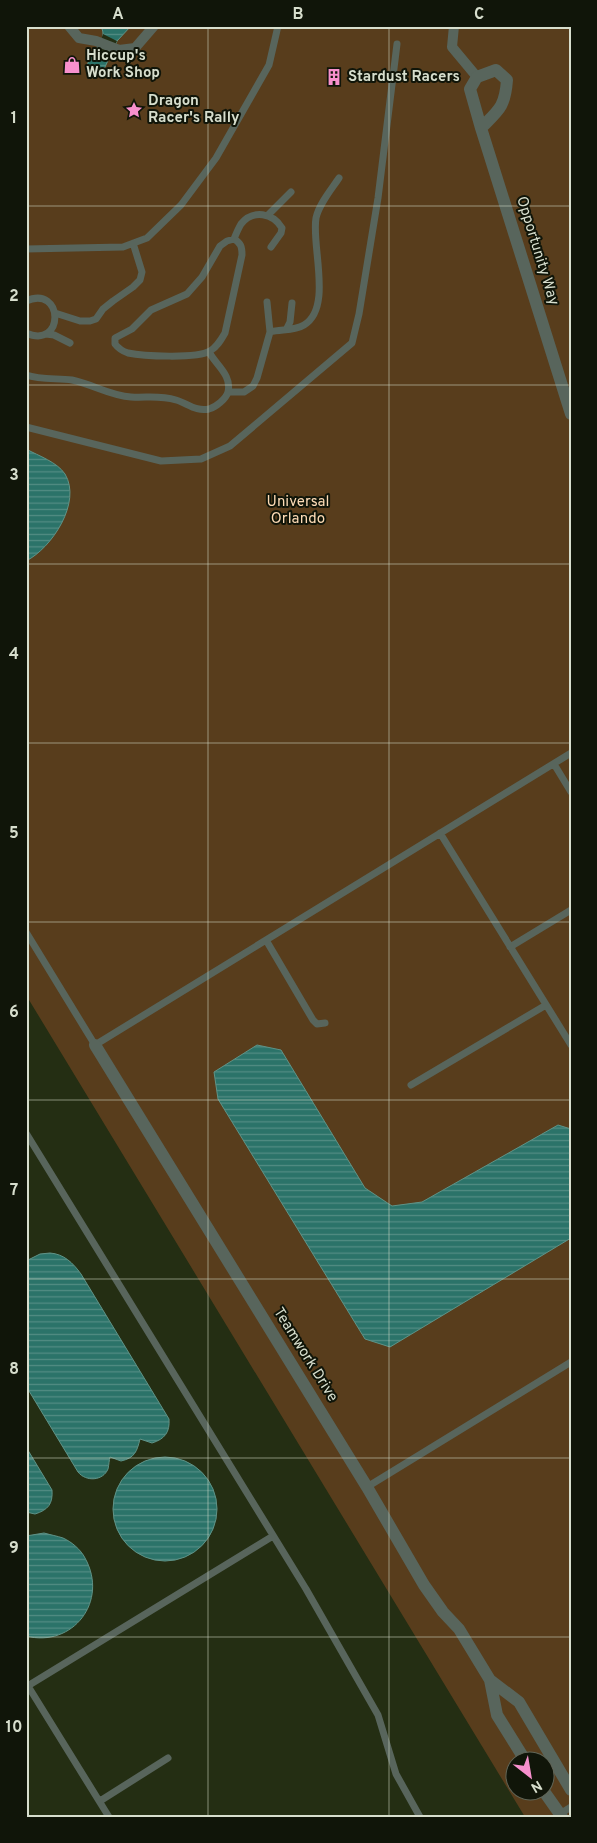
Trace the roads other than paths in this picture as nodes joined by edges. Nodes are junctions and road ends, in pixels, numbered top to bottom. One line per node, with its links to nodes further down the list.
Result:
1 (69, 26): 2 (street)
2 (154, 26)
3 (278, 26): 12 (lane)
4 (454, 26): 6 (street)
5 (397, 44): 28 (lane)
6 (477, 77): 7 (street, Opportunity Way); 7 (street)
7 (481, 128): 27 (street, Opportunity Way)
8 (339, 178): 19 (lane)
9 (290, 192): 10 (lane)
10 (268, 215): 11 (lane); 13 (lane)
11 (234, 239): 24 (lane); 24 (lane)
12 (133, 243): 14 (lane); 18 (lane)
13 (271, 247)
14 (26, 249)
15 (26, 301): 18 (lane)
16 (267, 302): 20 (lane)
17 (292, 303): 19 (lane)
18 (55, 313): 22 (lane)
19 (287, 328): 20 (lane)
20 (270, 332): 26 (lane)
21 (26, 333): 22 (lane)
22 (45, 334): 23 (lane)
23 (70, 343)
24 (209, 352): 26 (lane)
25 (26, 375): 26 (lane)
26 (228, 392)
27 (571, 414)
28 (26, 427)
29 (571, 753): 30 (lane)
30 (554, 764): 31 (lane); 32 (lane)
31 (571, 792)
32 (440, 833): 35 (lane); 36 (lane)
33 (571, 910): 36 (lane)
34 (26, 932): 40 (lane)
35 (266, 940): 38 (lane); 40 (lane)
36 (510, 947): 37 (lane)
37 (546, 1004): 39 (lane); 41 (lane)
38 (325, 1023)
39 (571, 1045)
40 (95, 1046): 44 (street, Teamwork Drive)
41 (411, 1085)
42 (26, 1134): 45 (lane)
43 (571, 1362): 44 (lane)
44 (367, 1487): 46 (street, Teamwork Drive)
45 (273, 1536): 47 (lane); 55 (lane)
46 (490, 1680): 48 (street, Teamwork Drive); 50 (street, Teamwork Drive)
47 (27, 1686): 52 (lane)
48 (519, 1750)
49 (168, 1758): 52 (lane)
50 (571, 1790)
51 (552, 1800): 53 (street)
52 (100, 1801): 54 (lane)
53 (564, 1813)
54 (109, 1817)
55 (420, 1817)

